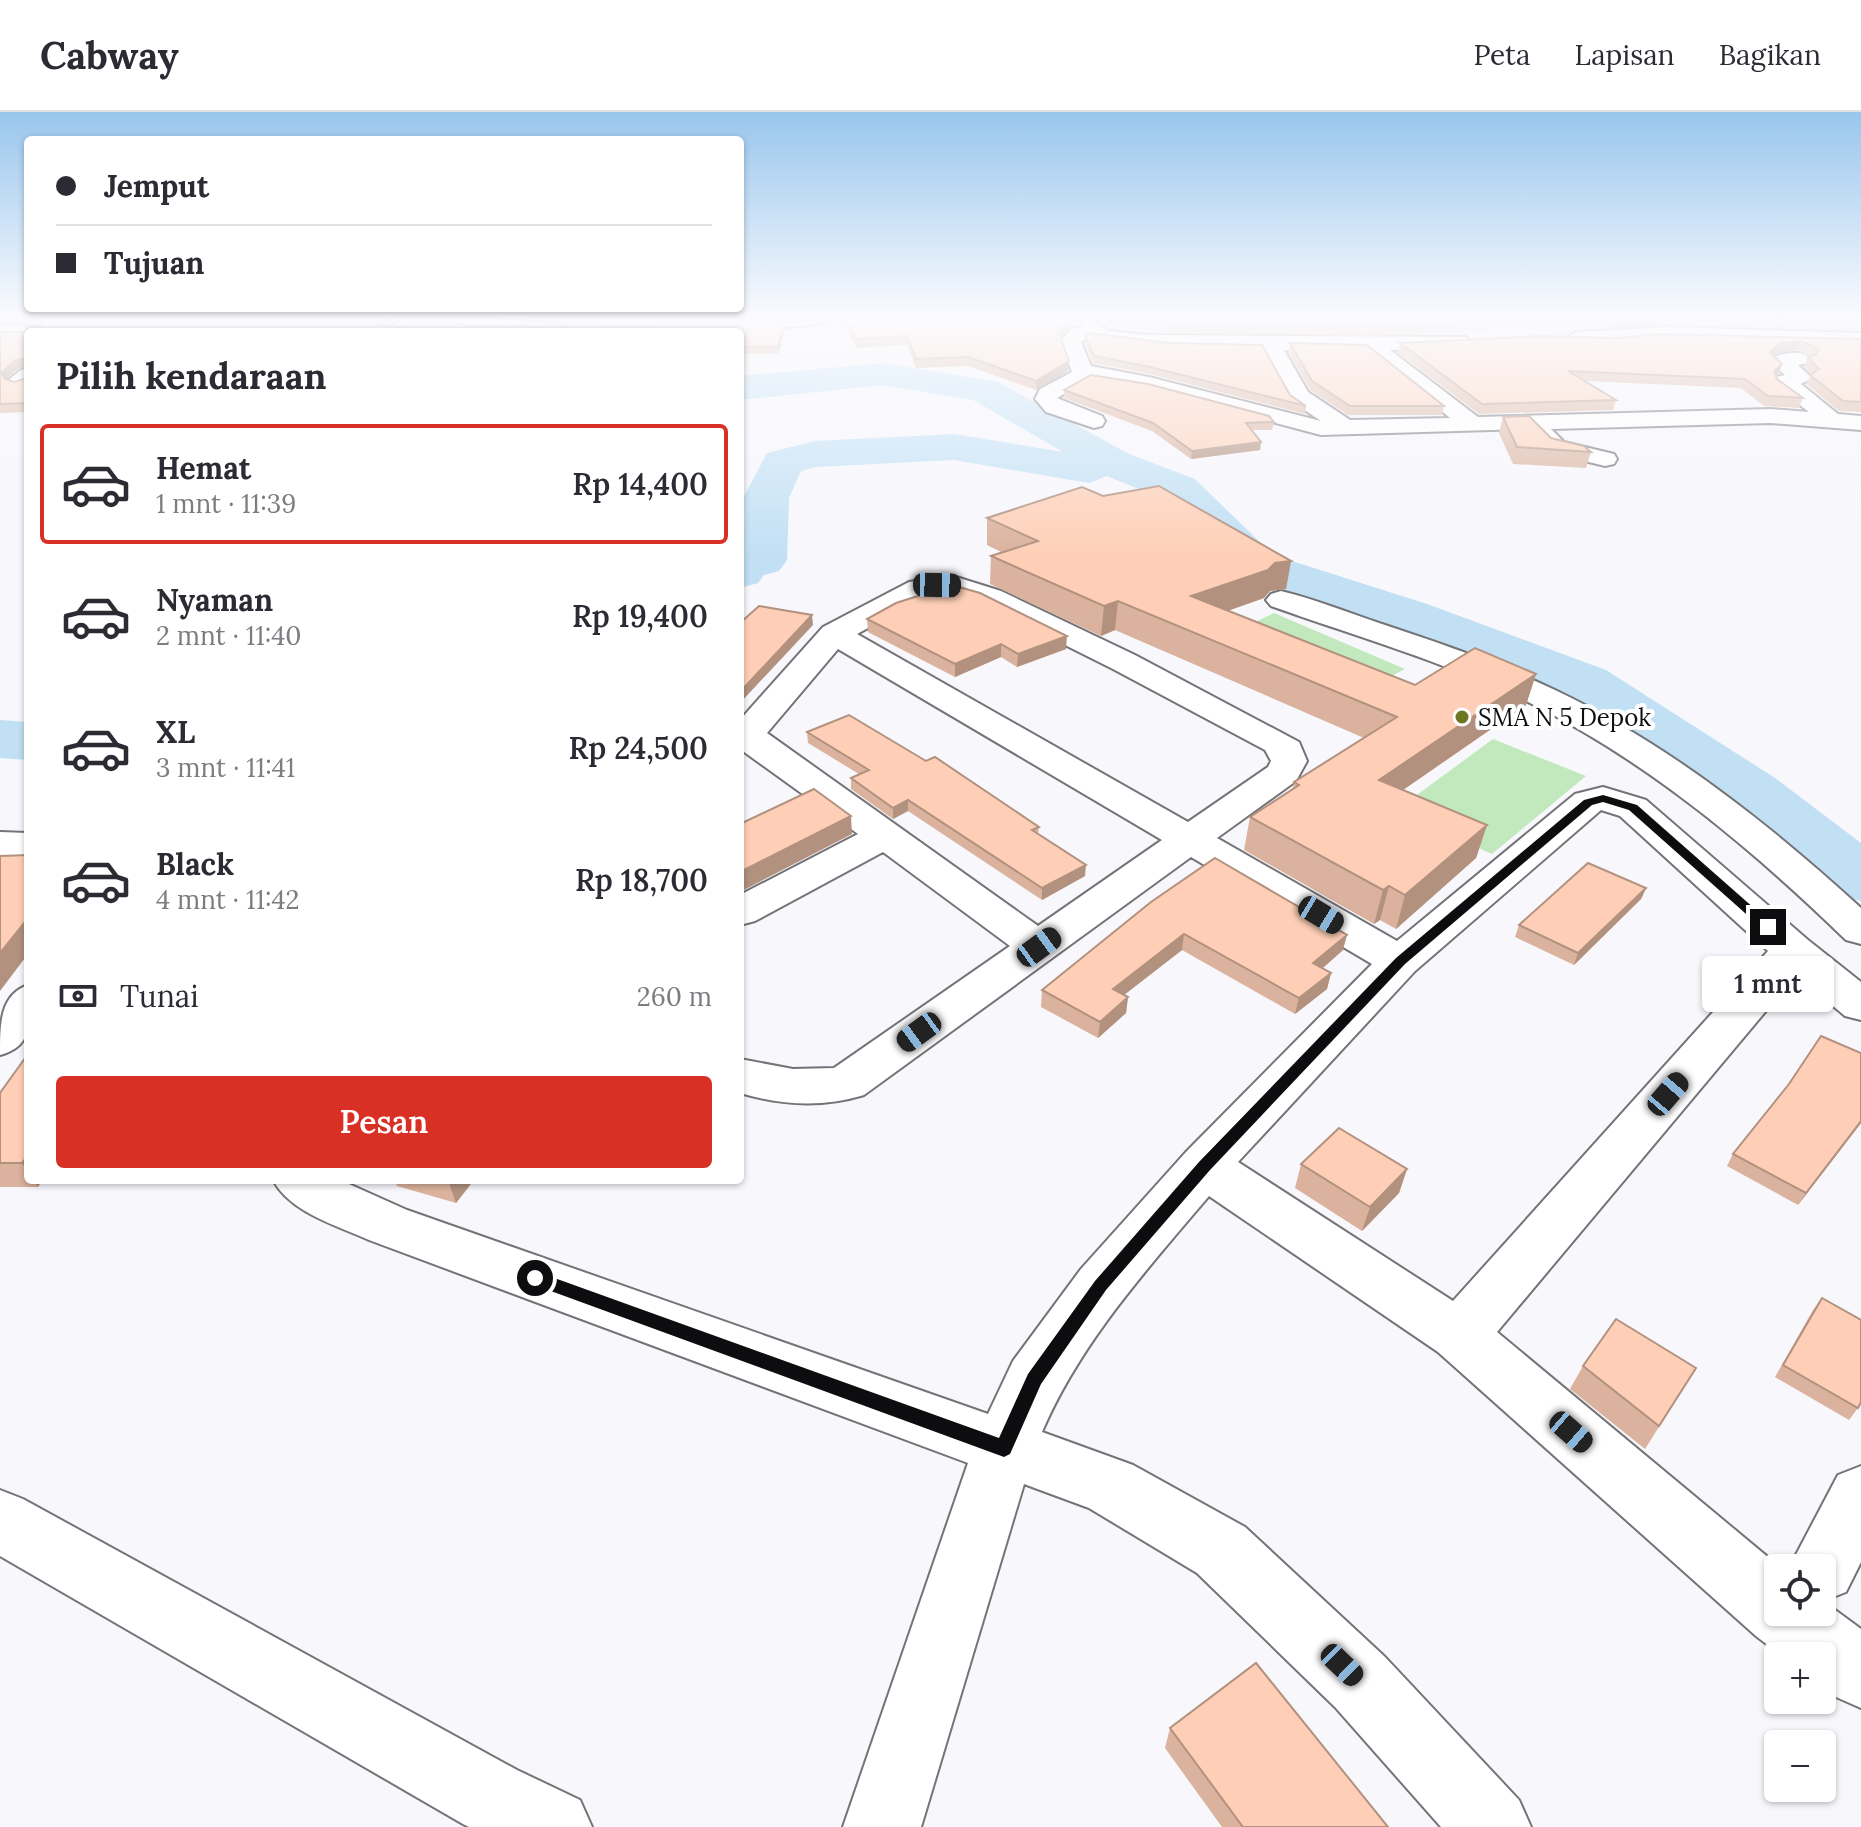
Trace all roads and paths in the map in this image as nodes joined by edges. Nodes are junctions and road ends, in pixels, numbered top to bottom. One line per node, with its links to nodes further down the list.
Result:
1 (1046, 398): 12 (street)
2 (1210, 398): 15 (street)
3 (1302, 398): 15 (street)
4 (1439, 398): 7 (street)
5 (1805, 398): 10 (street)
6 (1482, 400): 7 (street)
7 (1443, 401): 14 (street)
8 (1706, 413): 9 (street)
9 (1733, 415): 10 (street); 11 (street); 13 (street)
10 (1827, 415): 11 (street)
11 (1860, 420)
12 (1094, 421)
13 (1532, 422): 14 (street); 16 (street)
14 (1471, 423): 15 (street)
15 (1345, 428)
16 (1605, 459)
17 (1281, 600): 26 (street)
18 (834, 634): 19 (street); 22 (street); 22 (street)
19 (744, 735)
20 (744, 737): 21 (street)
21 (884, 836): 25 (street); 27 (street)
22 (1190, 837): 27 (street); 29 (street)
23 (0, 844): 24 (street)
24 (24, 845)
25 (744, 910)
26 (1861, 931)
27 (1039, 947): 33 (street)
28 (1793, 950): 29 (street); 30 (street); 36 (street)
29 (1400, 961): 34 (street)
30 (1861, 1005)
31 (24, 1006): 32 (street)
32 (0, 1039)
33 (744, 1077)
34 (1204, 1166): 36 (street); 37 (street)
35 (304, 1184): 37 (street)
36 (1459, 1335): 41 (street)
37 (1004, 1448): 45 (street); 46 (street)
38 (1861, 1496): 40 (street)
39 (0, 1521): 44 (street)
40 (1826, 1554)
41 (1764, 1580)
42 (1816, 1626): 43 (street)
43 (1861, 1672)
44 (509, 1817)
45 (882, 1827)
46 (1492, 1827)

